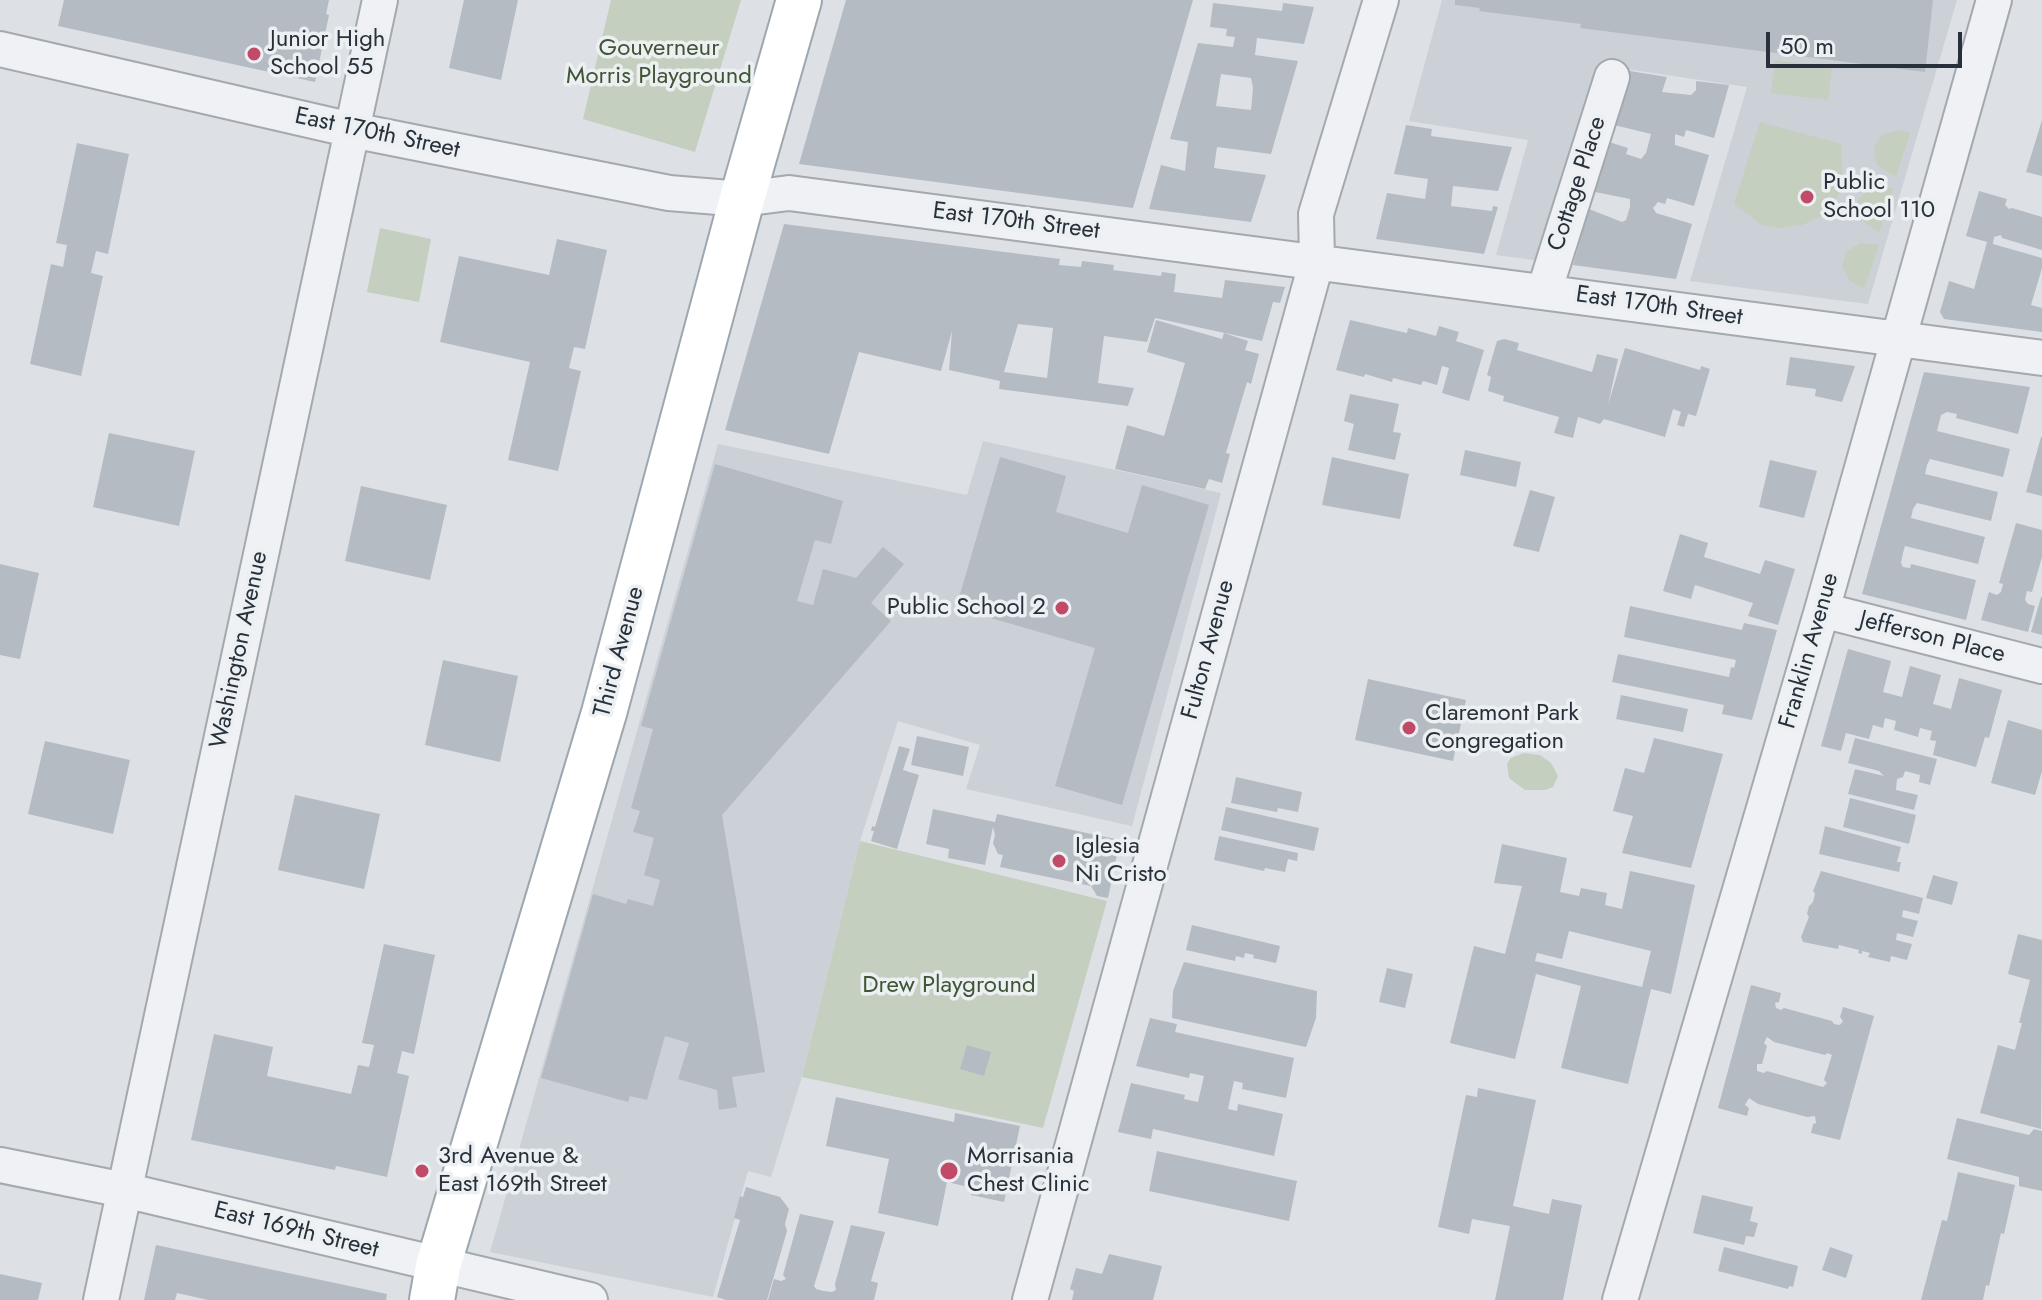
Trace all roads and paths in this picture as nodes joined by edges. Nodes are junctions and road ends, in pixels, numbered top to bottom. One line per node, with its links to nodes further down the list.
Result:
1 (380, 0): 7 (street, Washington Avenue)
2 (799, 0): 8 (main road, Third Avenue)
3 (1381, 0): 9 (street, Fulton Avenue)
4 (1994, 0): 11 (street, Franklin Avenue)
5 (0, 49): 7 (street, East 170th Street)
6 (1612, 77): 10 (street, Cottage Place)
7 (352, 130): 8 (street, East 170th Street); 16 (street, Washington Avenue)
8 (742, 199): 9 (street, East 170th Street); 17 (main road, Third Avenue)
9 (1317, 260): 10 (street, East 170th Street); 20 (street, Fulton Avenue)
10 (1544, 292): 11 (street, East 170th Street)
11 (1898, 339): 12 (street, East 170th Street); 13 (street, Franklin Avenue)
12 (2042, 358)
13 (1822, 610): 14 (street, Jefferson Place); 21 (street, Franklin Avenue)
14 (2042, 666)
15 (0, 1165): 16 (street, East 169th Street)
16 (124, 1190): 17 (street, East 169th Street); 18 (street, Washington Avenue)
17 (435, 1283): 19 (street, East 169th Street)
18 (101, 1300)
19 (590, 1300)
20 (1030, 1300)
21 (1620, 1300)

